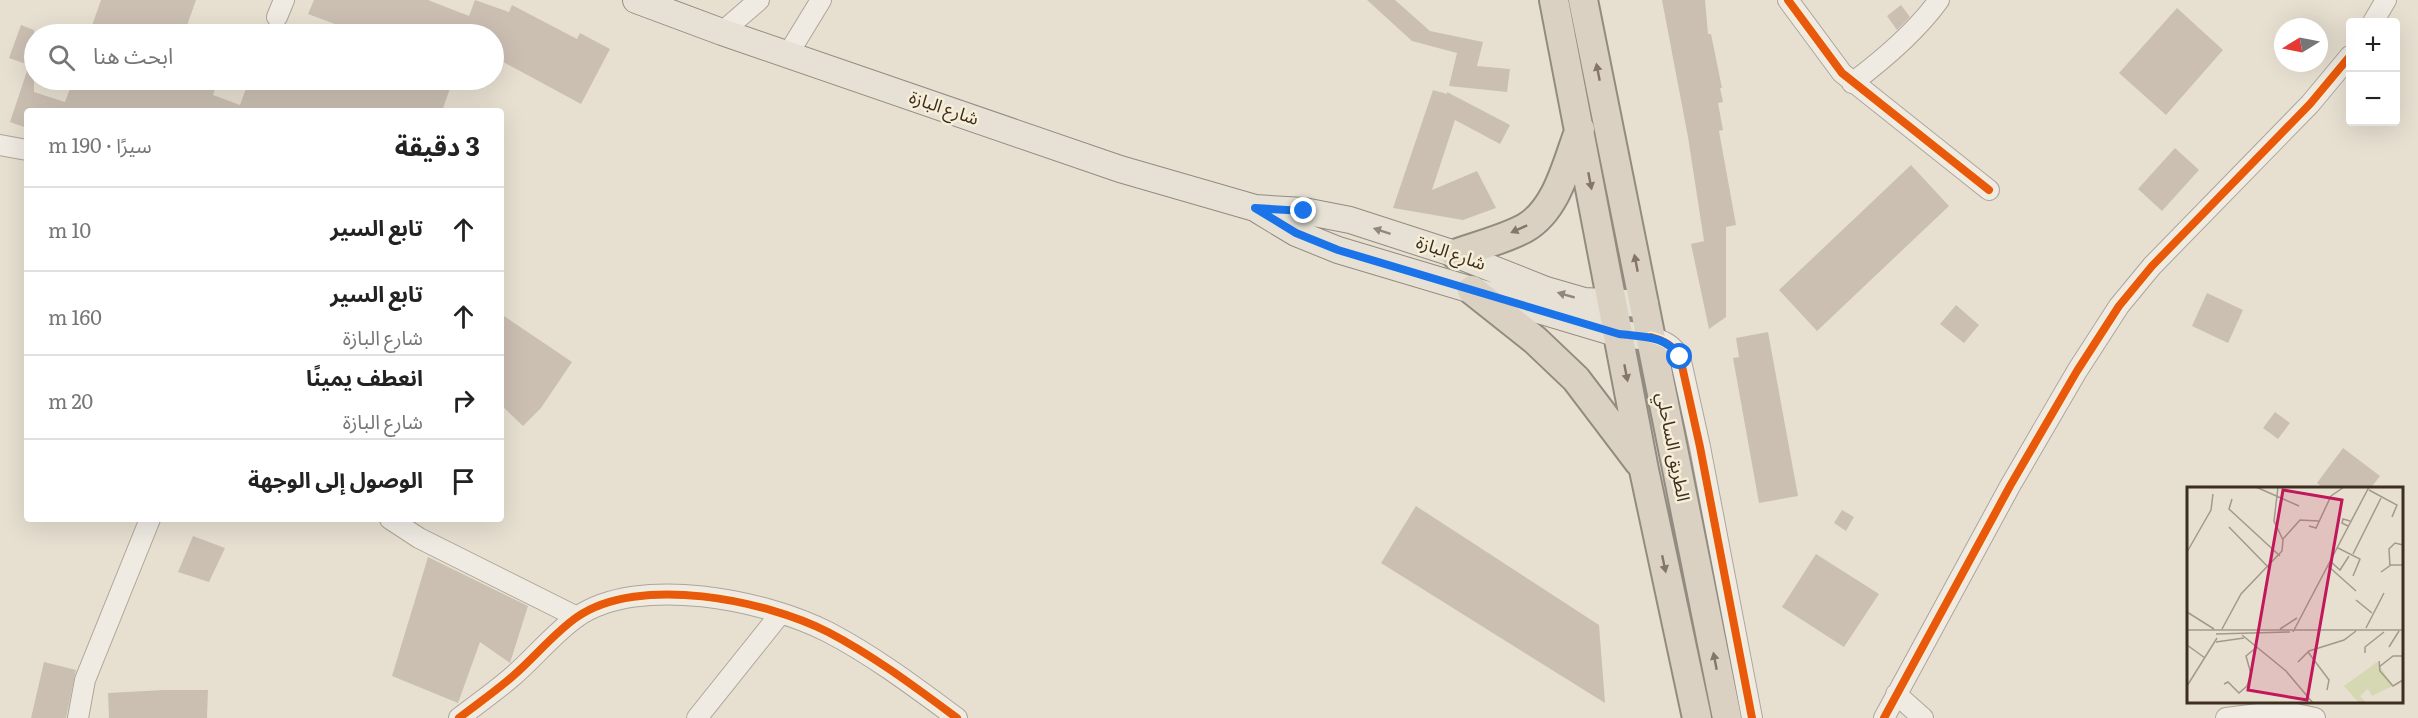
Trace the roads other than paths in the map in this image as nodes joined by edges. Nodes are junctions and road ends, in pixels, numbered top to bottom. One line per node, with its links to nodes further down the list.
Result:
1 (636, 0): 10 (main road, شارع البازة)
2 (759, 0): 10 (street)
3 (821, 0): 11 (street)
4 (1554, 0): 14 (highway, الطريق الساحلي)
5 (1583, 0): 22 (highway, الطريق الساحلي, one-way to 5)
6 (1788, 0): 13 (street)
7 (1939, 0): 13 (street)
8 (2386, 0): 9 (street)
9 (2375, 18)
10 (722, 32): 11 (main road, شارع البازة)
11 (788, 54): 18 (main road, شارع البازة)
12 (2346, 61): 30 (street)
13 (1852, 83): 17 (street)
14 (1580, 129): 19 (highway, one-way to 19); 21 (highway, الطريق الساحلي, one-way to 21)
15 (0, 145): 16 (street)
16 (24, 149)
17 (1989, 190)
18 (1255, 208): 19 (main road, شارع البازة, one-way to 18); 20 (main road, شارع البازة)
19 (1455, 254): 21 (main road, شارع البازة, one-way to 19)
20 (1472, 290): 23 (main road, شارع البازة); 25 (highway)
21 (1612, 304): 22 (main road, شارع البازة); 23 (highway, الطريق الساحلي)
22 (1645, 304): 24 (highway, الطريق الساحلي)
23 (1619, 334): 24 (main road, شارع البازة); 25 (highway, الطريق الساحلي, one-way to 25)
24 (1651, 338): 36 (highway, الطريق الساحلي, one-way to 24); 37 (street)
25 (1644, 470): 35 (highway, الطريق الساحلي, one-way to 35)
26 (149, 522): 31 (street)
27 (395, 522): 29 (street)
28 (781, 613): 29 (street); 33 (street); 34 (street)
29 (577, 617): 32 (street)
30 (1896, 694): 38 (street); 39 (street)
31 (78, 718)
32 (459, 718)
33 (697, 718)
34 (955, 718)
35 (1697, 718)
36 (1727, 718)
37 (1752, 718)
38 (1884, 718)
39 (1923, 718)
40 (2226, 718): 41 (street)
41 (2315, 718)

